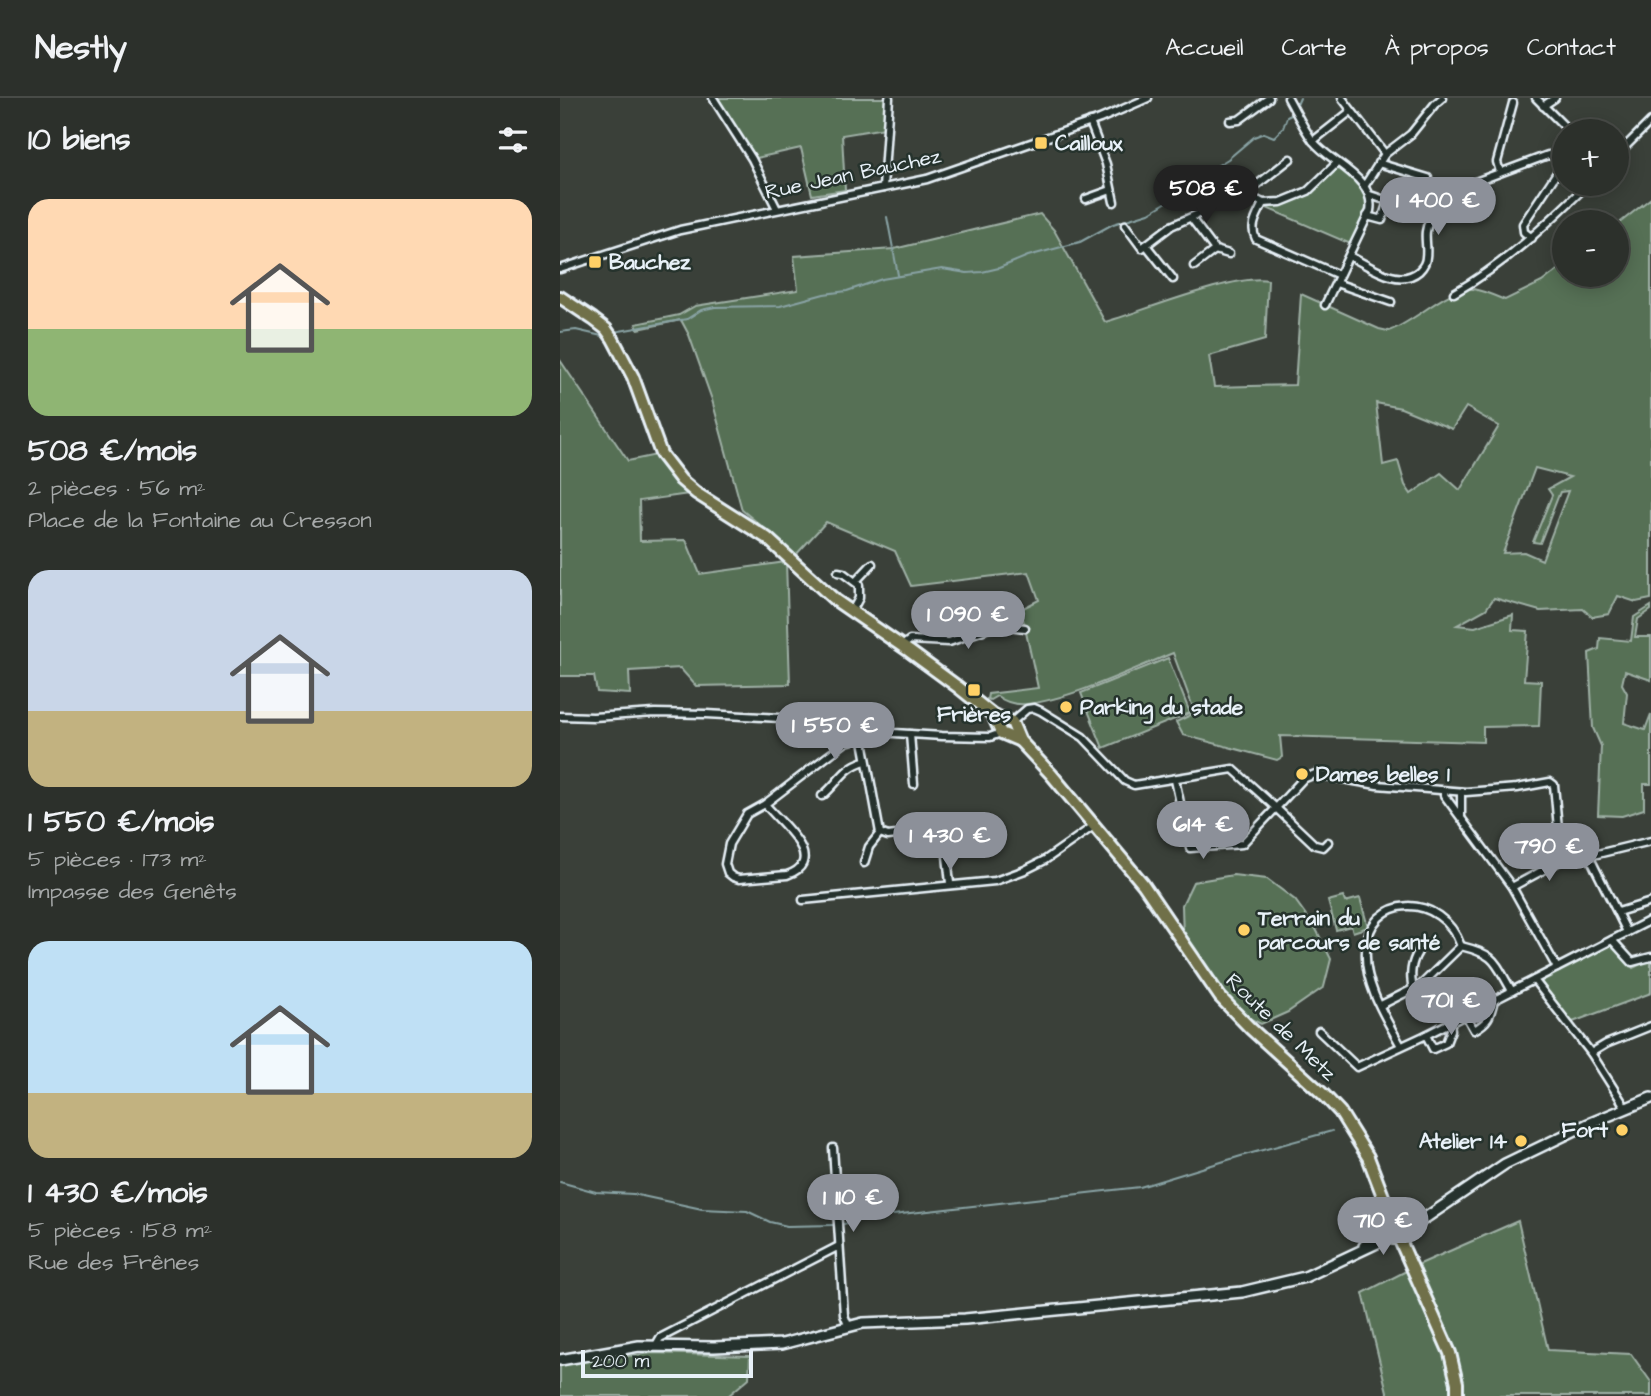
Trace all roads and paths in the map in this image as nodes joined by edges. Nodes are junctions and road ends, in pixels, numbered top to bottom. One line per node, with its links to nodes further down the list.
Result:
1 (713, 98): 38 (street)
2 (889, 98): 28 (street)
3 (1149, 98): 16 (street, Rue Jean Bauchez)
4 (1269, 98): 14 (street)
5 (1288, 98): 17 (street)
6 (1342, 98): 12 (street)
7 (1442, 98): 19 (street)
8 (1536, 98): 11 (street)
9 (1556, 98): 11 (street)
10 (1513, 103): 24 (street)
11 (1544, 106): 13 (street)
12 (1351, 111): 17 (street); 19 (street)
13 (1557, 119)
14 (1230, 121)
15 (1651, 121): 18 (street)
16 (1090, 122): 28 (street, Rue Jean Bauchez); 29 (street)
17 (1313, 141): 22 (street)
18 (1629, 143)
19 (1385, 154): 23 (street)
20 (1552, 156): 24 (street)
21 (1290, 159): 30 (street)
22 (1337, 163): 27 (street); 36 (street)
23 (1378, 163): 25 (street); 27 (street)
24 (1500, 172): 37 (street)
25 (1427, 178)
26 (1552, 181): 42 (street)
27 (1365, 185): 31 (street)
28 (883, 188): 38 (street, Rue Jean Bauchez)
29 (1111, 190): 34 (street); 35 (street)
30 (1242, 192): 36 (street); 40 (street)
31 (1370, 195): 39 (street); 39 (street)
32 (1423, 195): 37 (street)
33 (1576, 196): 42 (street)
34 (1086, 199)
35 (1114, 202)
36 (1263, 203): 49 (street)
37 (1450, 203): 46 (street)
38 (777, 209): 48 (street, Rue Jean Bauchez)
39 (1367, 215): 46 (street)
40 (1191, 218): 43 (street); 44 (street)
41 (1125, 226): 43 (street)
42 (1532, 238): 52 (street)
43 (1146, 245): 50 (street)
44 (1215, 250): 45 (street); 47 (street)
45 (1229, 254)
46 (1349, 256): 49 (street)
47 (1194, 266)
48 (560, 269)
49 (1339, 275): 51 (street)
50 (1173, 279)
51 (1336, 283): 54 (street); 55 (street)
52 (1454, 293)
53 (560, 297): 59 (main road)
54 (1391, 302)
55 (1325, 304)
56 (872, 564): 58 (street)
57 (838, 572): 58 (street)
58 (856, 581): 59 (street)
59 (851, 612): 61 (main road)
60 (1025, 628): 61 (street)
61 (902, 646): 63 (main road)
62 (560, 716): 64 (street)
63 (1006, 728): 65 (street); 68 (street); 76 (main road, Route de Metz)
64 (862, 729): 65 (street); 66 (street)
65 (910, 734): 69 (street)
66 (862, 738): 67 (street); 73 (street)
67 (865, 761): 72 (street); 79 (street)
68 (1174, 779): 74 (street); 74 (street)
69 (914, 784)
70 (1444, 790): 71 (street); 74 (street); 75 (street)
71 (1461, 792): 75 (street); 82 (street)
72 (822, 796)
73 (765, 804): 73 (street)
74 (1276, 808): 81 (street)
75 (1461, 817): 86 (street)
76 (1095, 825): 87 (street); 113 (main road, Route de Metz)
77 (963, 827): 78 (street)
78 (944, 829): 79 (street); 85 (street)
79 (880, 833): 84 (street)
80 (1651, 841): 83 (street)
81 (1328, 842)
82 (1571, 855): 83 (street); 86 (street)
83 (1589, 856): 89 (street)
84 (864, 863)
85 (950, 883)
86 (1512, 887): 96 (street)
87 (803, 900)
88 (1651, 902): 89 (street)
89 (1618, 912): 91 (street)
90 (1651, 920): 91 (street)
91 (1627, 932): 92 (street)
92 (1612, 940): 95 (street); 96 (street)
93 (1461, 946): 98 (street); 99 (street); 101 (street)
94 (1418, 953): 98 (street)
95 (1651, 957)
96 (1557, 968): 97 (street)
97 (1534, 980): 99 (street); 108 (street)
98 (1413, 989): 101 (street)
99 (1512, 991): 100 (street)
100 (1494, 1000): 102 (street); 102 (street)
101 (1381, 1005): 107 (street)
102 (1465, 1014): 103 (street)
103 (1450, 1022): 106 (street); 106 (street)
104 (1651, 1026): 108 (street)
105 (1319, 1031): 107 (street)
106 (1426, 1035): 107 (street)
107 (1401, 1046)
108 (1591, 1053): 110 (street)
109 (1651, 1098): 110 (street)
110 (1626, 1108): 112 (street)
111 (833, 1147): 114 (street)
112 (1427, 1216): 113 (street); 113 (street)
113 (1395, 1231): 115 (street); 118 (main road, Route de Metz)
114 (839, 1246): 115 (street); 116 (street)
115 (848, 1325): 116 (street)
116 (656, 1345): 117 (street)
117 (560, 1360)
118 (1455, 1396)

